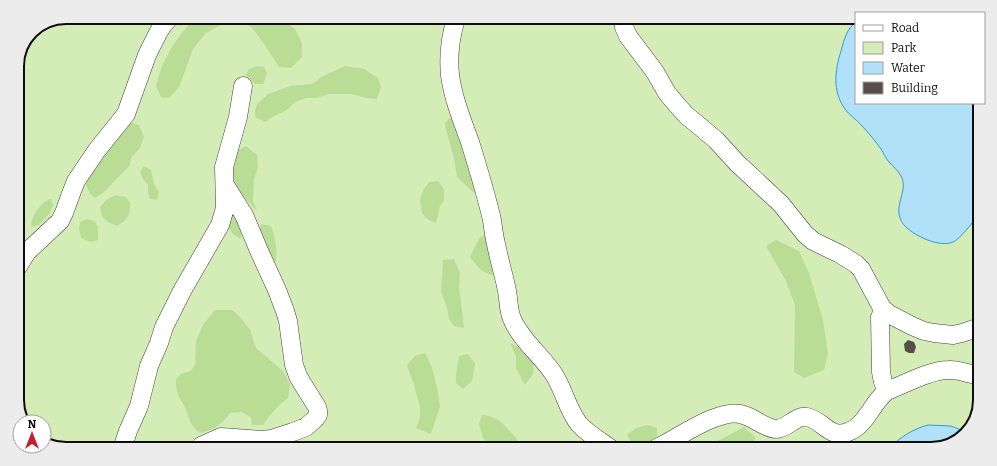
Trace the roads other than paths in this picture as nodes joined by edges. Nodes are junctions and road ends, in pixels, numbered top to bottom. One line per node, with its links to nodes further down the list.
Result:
1 (164, 24): 6 (lane)
2 (455, 24): 13 (lane)
3 (624, 24): 7 (lane)
4 (243, 86): 5 (lane)
5 (225, 184): 11 (lane); 12 (lane)
6 (24, 257)
7 (885, 311): 8 (lane); 10 (lane)
8 (973, 329)
9 (973, 374): 10 (lane)
10 (888, 391): 14 (lane)
11 (124, 442)
12 (210, 442)
13 (602, 442)
14 (668, 442)

